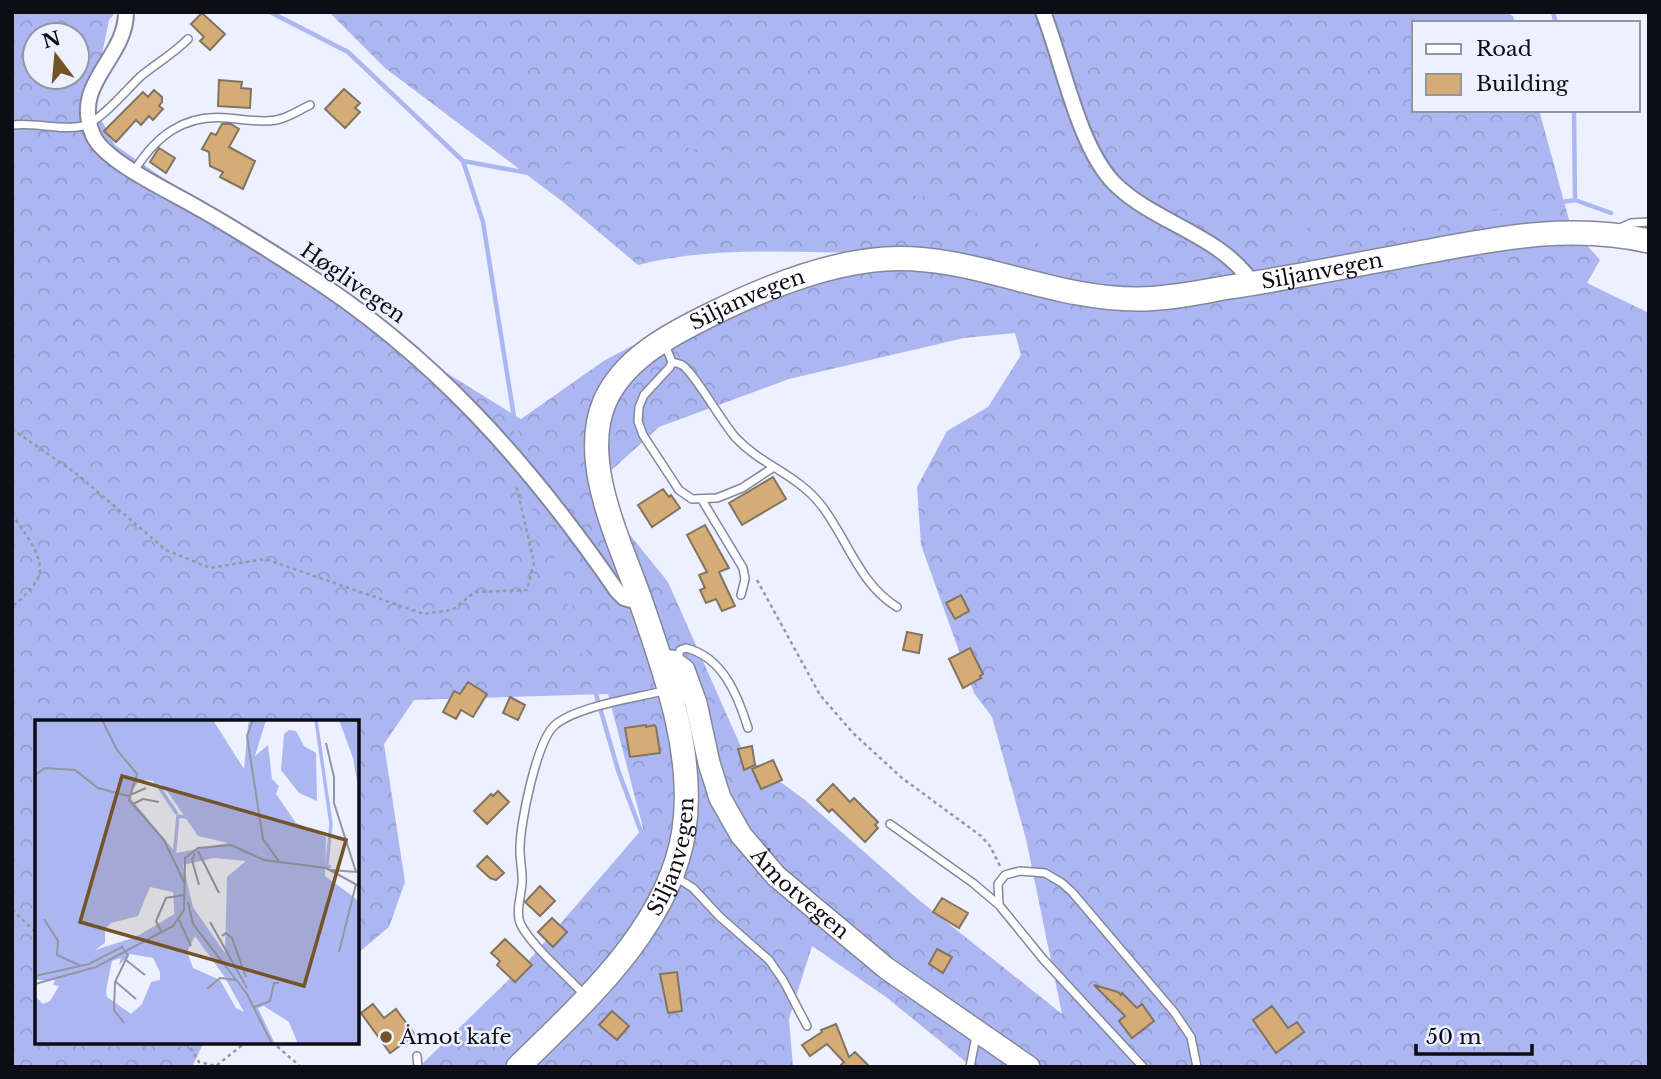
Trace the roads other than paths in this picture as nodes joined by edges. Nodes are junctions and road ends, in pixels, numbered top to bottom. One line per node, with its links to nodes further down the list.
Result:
1 (126, 12): 5 (street)
2 (1043, 12): 11 (street)
3 (188, 39): 5 (lane)
4 (310, 105): 7 (lane)
5 (89, 123): 6 (lane); 7 (street, Høglivegen)
6 (12, 125)
7 (134, 171): 16 (street, Høglivegen)
8 (1649, 222): 9 (lane)
9 (1612, 234): 10 (main road, Siljanvegen); 11 (main road, Siljanvegen)
10 (1649, 241)
11 (1253, 284): 12 (main road, Siljanvegen)
12 (667, 351): 13 (lane); 14 (lane); 16 (main road, Siljanvegen)
13 (774, 467): 14 (lane); 17 (lane)
14 (702, 500): 15 (lane)
15 (741, 595)
16 (642, 603): 18 (main road, Siljanvegen)
17 (897, 607)
18 (669, 662): 19 (main road, Siljanvegen); 20 (lane); 26 (main road, Åmotvegen)
19 (669, 689): 22 (main road, Siljanvegen); 24 (lane)
20 (748, 728)
21 (890, 824): 23 (lane)
22 (673, 876): 24 (main road, Siljanvegen); 25 (lane)
23 (999, 905): 32 (lane); 33 (lane)
24 (586, 997): 29 (main road, Siljanvegen)
25 (807, 1026)
26 (977, 1032): 30 (lane); 31 (main road, Åmotvegen)
27 (417, 1056): 28 (lane)
28 (418, 1067)
29 (518, 1067)
30 (970, 1067)
31 (1029, 1067)
32 (1143, 1067)
33 (1197, 1067)

